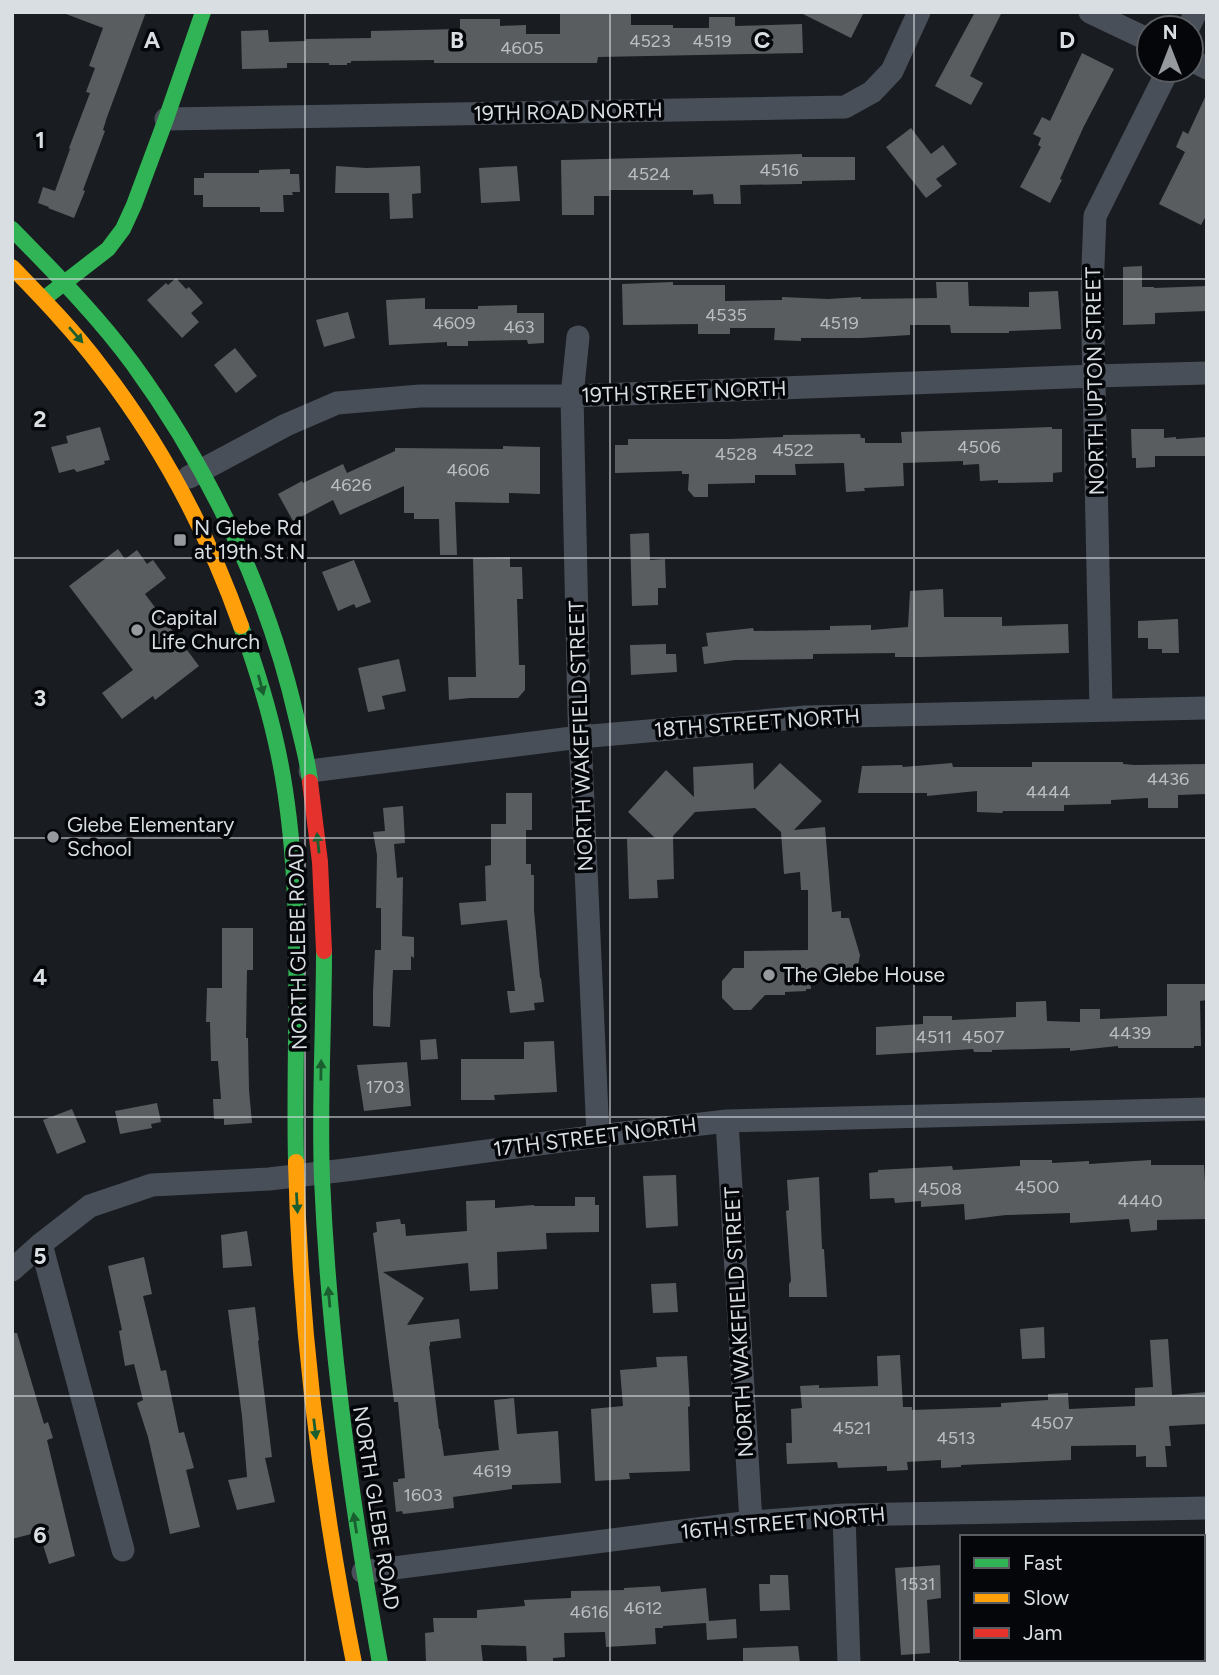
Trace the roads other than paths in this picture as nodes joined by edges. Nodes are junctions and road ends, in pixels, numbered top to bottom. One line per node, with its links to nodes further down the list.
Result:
1 (203, 12): 6 (main road)
2 (919, 12): 6 (street, 19TH ROAD NORTH)
3 (1090, 12): 4 (street)
4 (1135, 33)
5 (1161, 84): 13 (street, NORTH UPTON STREET)
6 (166, 119): 9 (main road)
7 (12, 229): 9 (main road, NORTH GLEBE ROAD)
8 (12, 267): 10 (main road, NORTH GLEBE ROAD)
9 (66, 282): 10 (main road); 15 (main road, NORTH GLEBE ROAD)
10 (45, 299): 16 (main road, NORTH GLEBE ROAD, one-way to 16)
11 (578, 337): 14 (street, NORTH WAKEFIELD STREET)
12 (1207, 373): 13 (street, 19TH STREET NORTH)
13 (1094, 376): 14 (street, 19TH STREET NORTH); 18 (street, NORTH UPTON STREET)
14 (572, 396): 15 (street, 19TH STREET NORTH); 19 (street, NORTH WAKEFIELD STREET)
15 (202, 471): 16 (street, 19TH STREET NORTH); 20 (main road, NORTH GLEBE ROAD)
16 (179, 481): 25 (main road, NORTH GLEBE ROAD, one-way to 25)
17 (1207, 708): 18 (street, 18TH STREET NORTH)
18 (1101, 709): 19 (street, 18TH STREET NORTH)
19 (580, 737): 20 (street, 18TH STREET NORTH); 23 (street, NORTH WAKEFIELD STREET)
20 (310, 771): 24 (main road, NORTH GLEBE ROAD, one-way to 20)
21 (1207, 1109): 22 (street, 17TH STREET NORTH)
22 (727, 1121): 23 (street, 17TH STREET NORTH); 30 (street, NORTH WAKEFIELD STREET)
23 (598, 1136): 24 (street, 17TH STREET NORTH)
24 (322, 1173): 25 (street, 17TH STREET NORTH); 32 (main road, NORTH GLEBE ROAD, one-way to 24)
25 (296, 1176): 26 (street, 17TH STREET NORTH); 33 (main road, NORTH GLEBE ROAD, one-way to 33)
26 (41, 1244): 27 (street, 17TH STREET NORTH); 31 (street)
27 (12, 1270)
28 (1207, 1508): 29 (street, 16TH STREET NORTH)
29 (844, 1515): 30 (street, 16TH STREET NORTH); 35 (street)
30 (751, 1522): 32 (street, 16TH STREET NORTH)
31 (123, 1550)
32 (363, 1572): 34 (main road, NORTH GLEBE ROAD)
33 (354, 1663)
34 (380, 1663)
35 (849, 1663)

